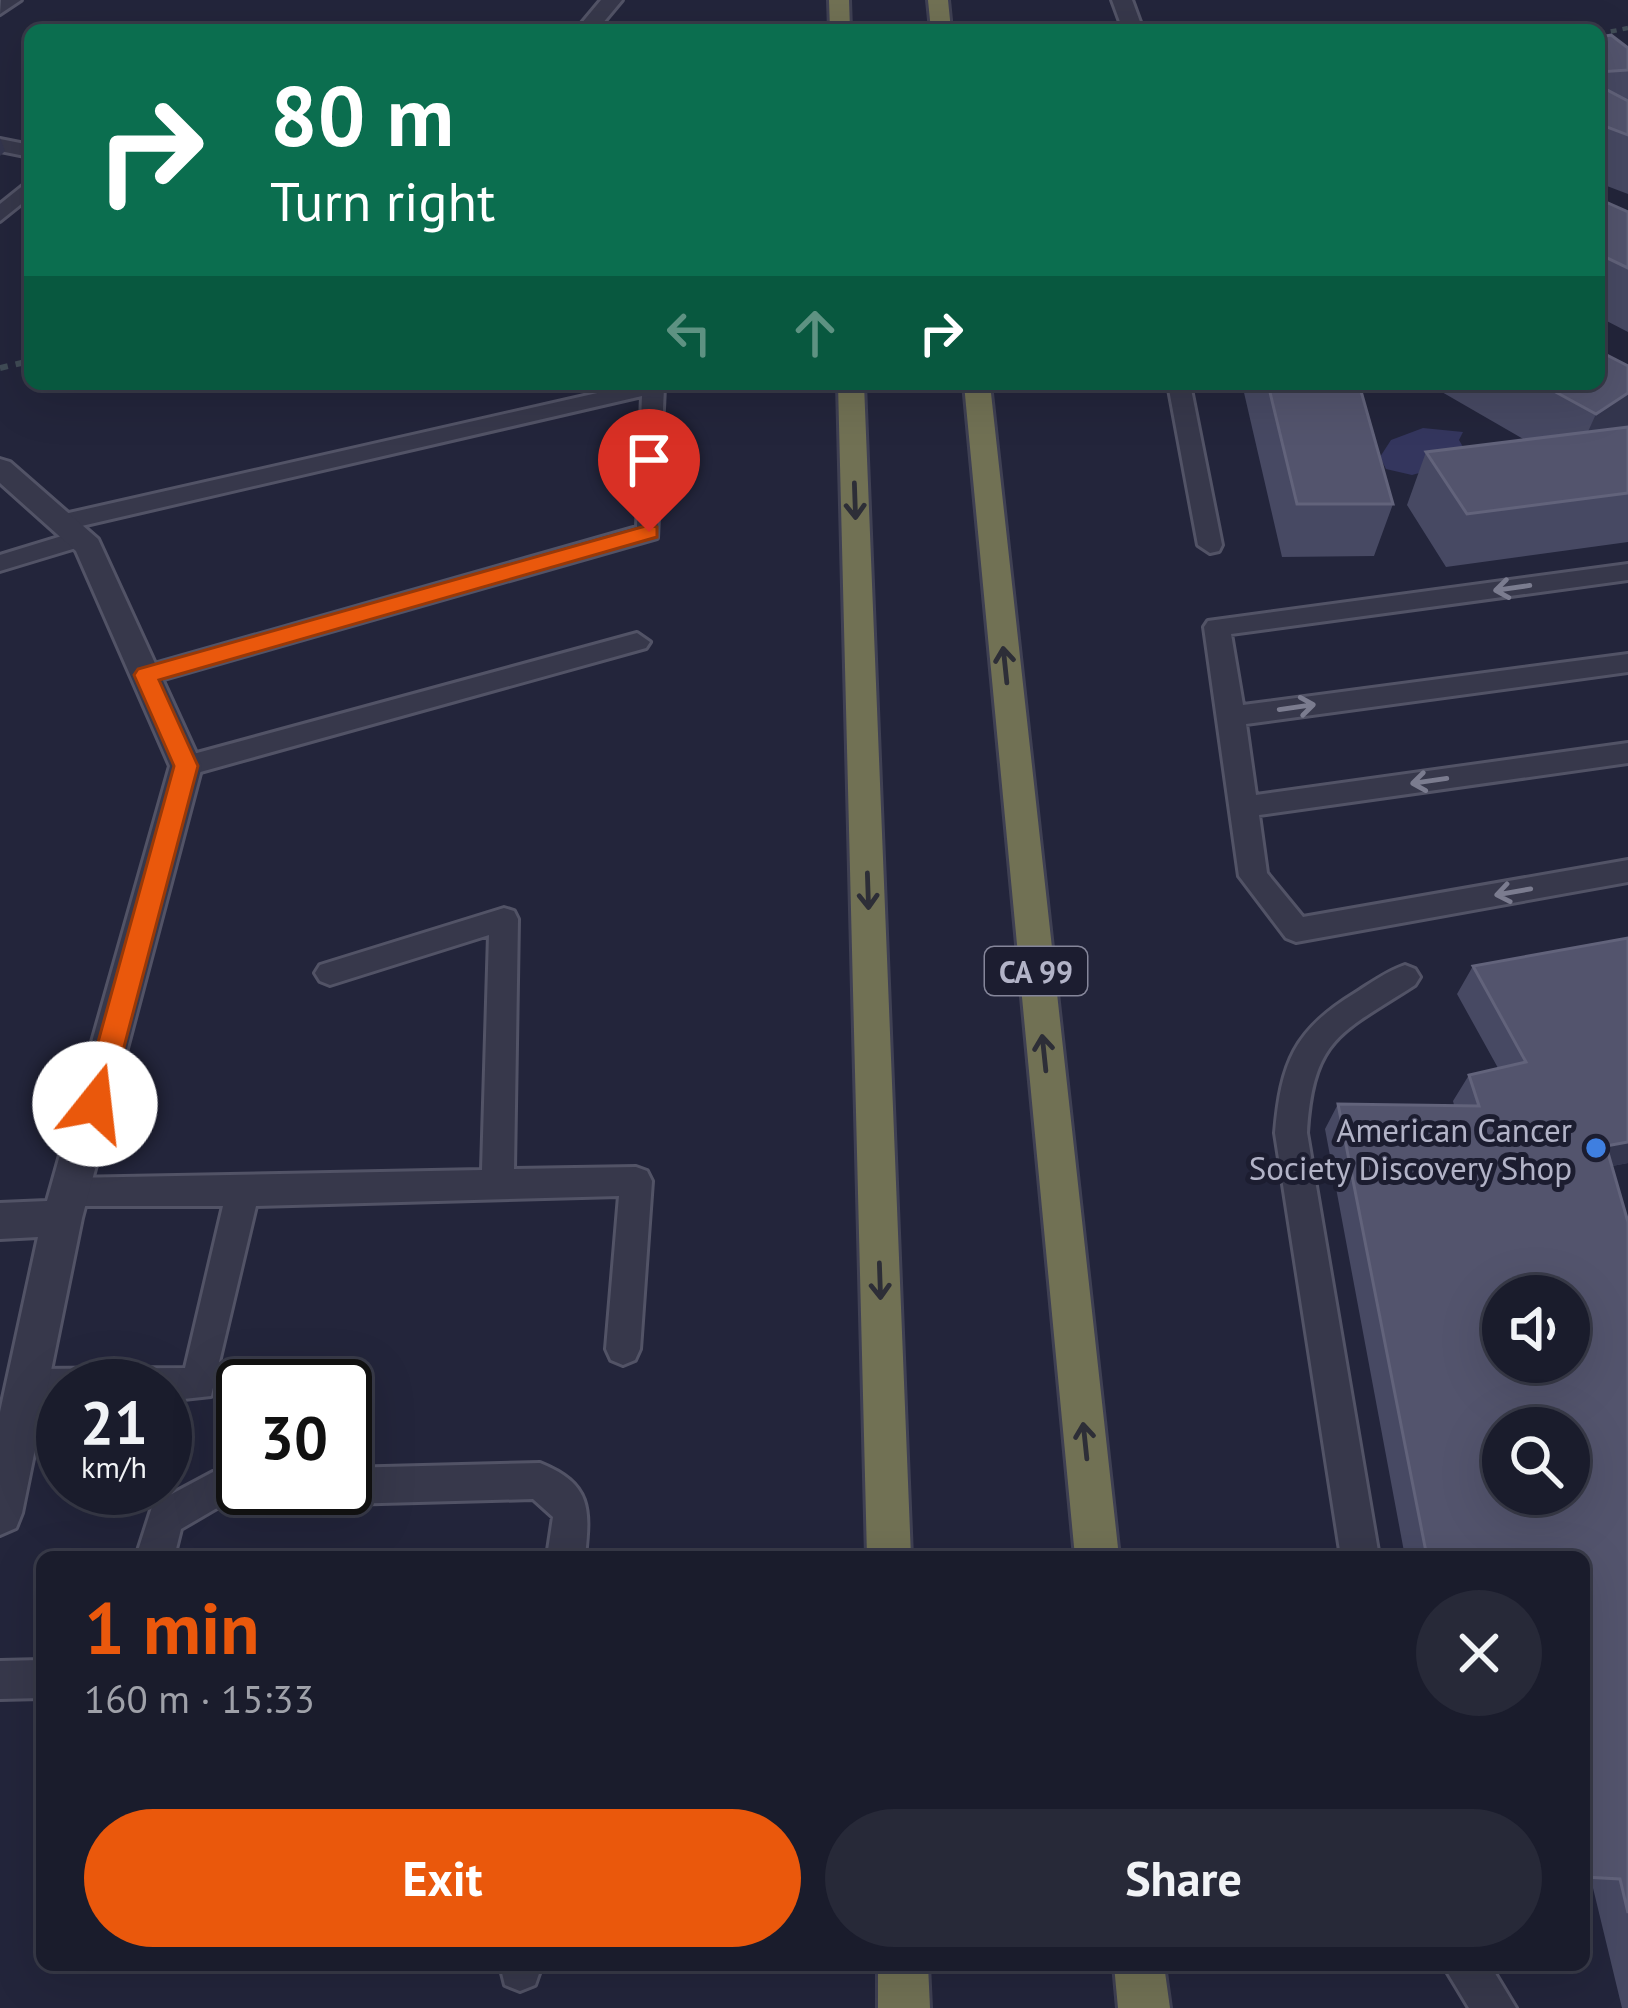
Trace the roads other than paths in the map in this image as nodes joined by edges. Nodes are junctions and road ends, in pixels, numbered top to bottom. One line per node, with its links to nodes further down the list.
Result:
1 (12, 0): 3 (lane)
2 (612, 0): 4 (street)
3 (0, 9)
4 (591, 24)
5 (24, 192): 6 (lane)
6 (0, 214)
7 (640, 390): 13 (lane)
8 (652, 390): 19 (lane)
9 (851, 390): 38 (highway, one-way to 38)
10 (978, 390): 39 (highway, CA 99, one-way to 10)
11 (1180, 390): 14 (lane)
12 (0, 468): 13 (street)
13 (69, 531): 15 (lane); 19 (street)
14 (1210, 545)
15 (0, 563)
16 (1628, 572): 20 (lane, one-way to 20)
17 (637, 642): 22 (lane)
18 (1625, 668): 20 (lane, one-way to 18)
19 (146, 675): 22 (street)
20 (1232, 716): 23 (lane)
21 (1628, 753): 23 (lane, one-way to 23)
22 (186, 766): 29 (street)
23 (1242, 807): 24 (lane, one-way to 23)
24 (1628, 872)
25 (330, 973): 27 (lane)
26 (1405, 977): 40 (lane)
27 (498, 1184): 28 (lane); 31 (lane)
28 (243, 1192): 29 (lane); 32 (lane)
29 (66, 1205): 30 (street); 32 (street)
30 (0, 1221)
31 (623, 1349)
32 (27, 1386): 35 (street)
33 (372, 1485): 37 (lane)
34 (216, 1490): 36 (lane)
35 (0, 1513)
36 (156, 1551)
37 (567, 1551)
38 (890, 1551)
39 (1096, 1551)
40 (1359, 1551)
41 (36, 1679): 42 (lane)
42 (0, 1680)
43 (903, 1971): 46 (highway)
44 (1140, 1971): 47 (highway)
45 (1468, 1971): 48 (lane)
46 (904, 2008)
47 (1144, 2008)
48 (1495, 2008)

